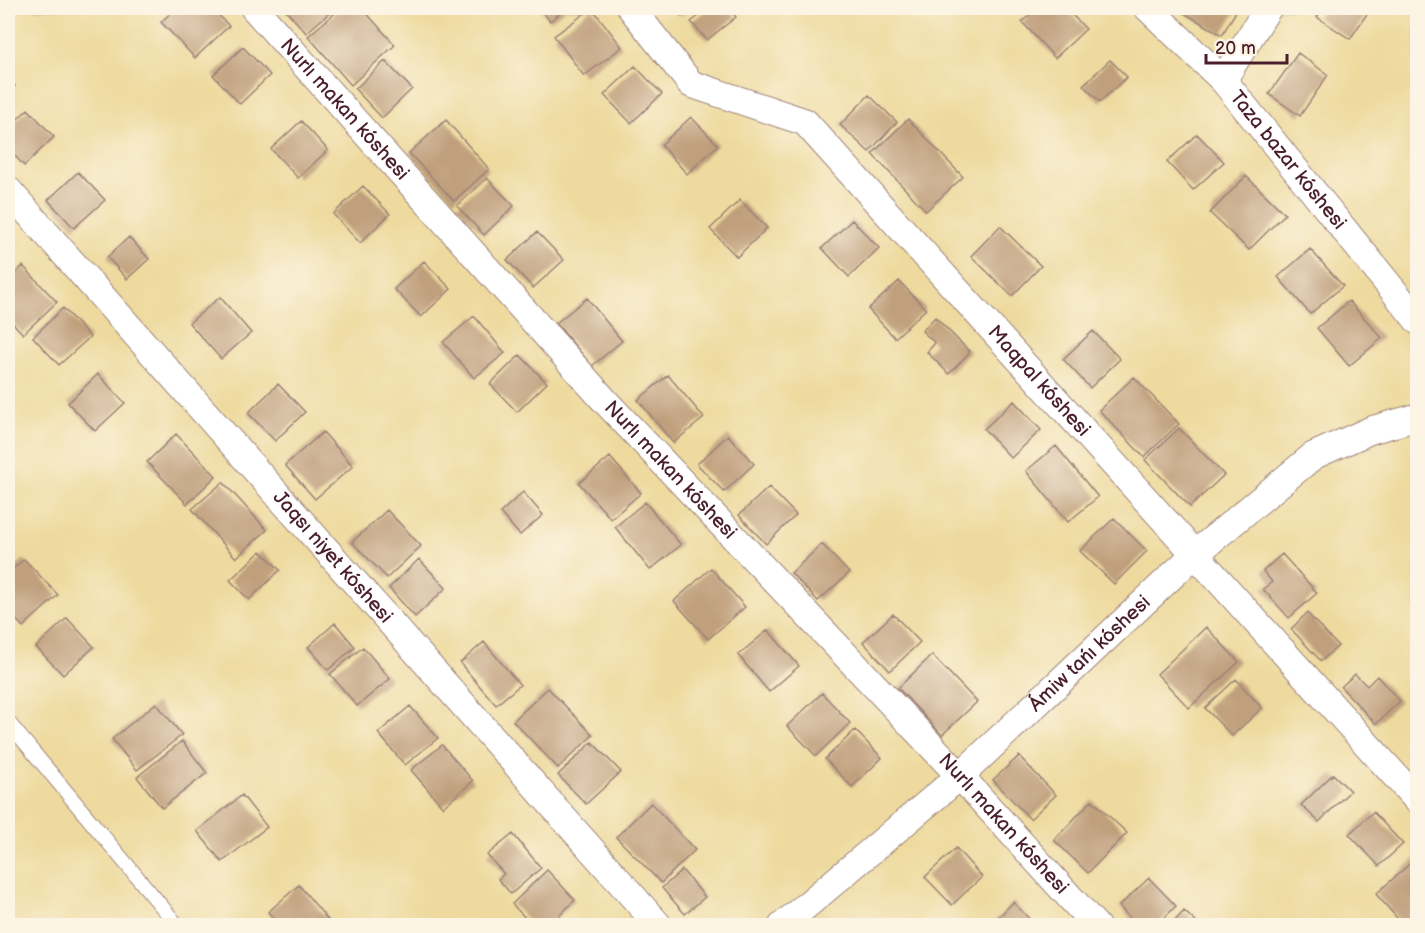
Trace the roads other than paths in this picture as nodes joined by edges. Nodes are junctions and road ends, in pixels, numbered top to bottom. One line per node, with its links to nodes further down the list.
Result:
1 (254, 8): 11 (street, Nurlı makan kóshesi)
2 (631, 8): 9 (street, Maqpal kóshesi)
3 (1148, 8): 5 (street, Taza bazar kóshesi)
4 (1268, 8): 5 (street)
5 (1223, 80): 7 (street, Taza bazar kóshesi)
6 (8, 190): 14 (street, Jaqsı niyet kóshesi)
7 (1418, 321)
8 (1418, 417): 9 (street, Ámiw tańı kóshesi)
9 (1195, 554): 11 (street, Ámiw tańı kóshesi); 12 (street, Maqpal kóshesi)
10 (8, 722): 13 (lane)
11 (960, 776): 15 (street, Ámiw tańı kóshesi); 16 (street, Nurlı makan kóshesi)
12 (1418, 801)
13 (178, 926)
14 (659, 926)
15 (782, 926)
16 (1096, 926)

